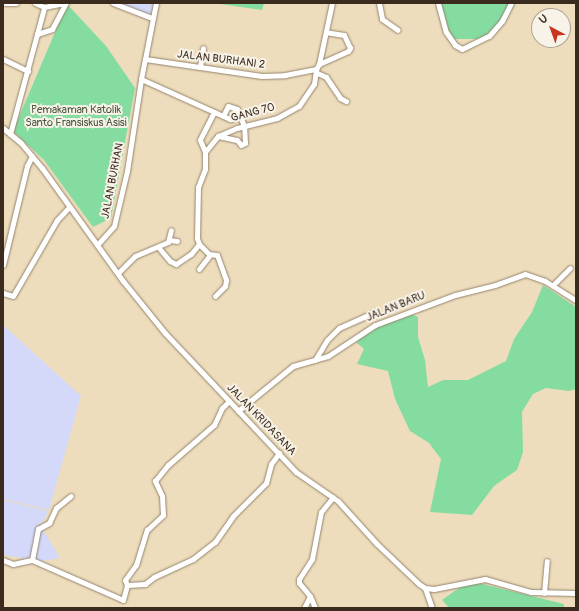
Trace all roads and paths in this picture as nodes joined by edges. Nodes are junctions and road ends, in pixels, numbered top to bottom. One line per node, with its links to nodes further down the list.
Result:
1 (5, 3): 2 (street)
2 (16, 3)
3 (36, 3): 11 (street)
4 (65, 3): 11 (street); 15 (street)
5 (113, 3): 12 (street)
6 (156, 3): 12 (street)
7 (332, 3): 14 (street, GANG 70)
8 (380, 3): 13 (street)
9 (438, 3): 10 (street)
10 (511, 3)
11 (44, 6): 15 (street)
12 (152, 18): 18 (street)
13 (398, 30)
14 (326, 32): 19 (street, GANG 70); 19 (street)
15 (37, 34): 21 (street)
16 (203, 48): 20 (street)
17 (3, 59): 21 (street)
18 (145, 59): 20 (street, JALAN BURHANI 2); 23 (street)
19 (319, 64): 22 (street, GANG 70)
20 (200, 67): 22 (street, JALAN BURHANI 2)
21 (28, 71): 30 (street)
22 (316, 71): 24 (street); 28 (street, GANG 70)
23 (141, 80): 25 (street); 39 (street, JALAN BURHAN)
24 (346, 101)
25 (214, 112): 26 (street); 32 (street)
26 (223, 116): 27 (street); 27 (street)
27 (240, 117): 28 (street)
28 (244, 126): 31 (street, GANG 70); 31 (street)
29 (3, 128): 30 (street, JALAN KRIDASANA)
30 (10, 134): 33 (street, JALAN KRIDASANA)
31 (218, 136): 32 (street)
32 (206, 152): 38 (street)
33 (32, 156): 34 (street, JALAN KRIDASANA); 42 (street)
34 (69, 207): 39 (street, JALAN KRIDASANA); 47 (street)
35 (171, 230): 36 (street)
36 (170, 240): 37 (street); 40 (street)
37 (177, 241)
38 (199, 244): 40 (street); 41 (street)
39 (97, 245): 45 (street, JALAN KRIDASANA)
40 (159, 248): 45 (street)
41 (210, 255): 44 (street); 48 (street)
42 (3, 265)
43 (570, 268): 46 (street)
44 (199, 269)
45 (118, 273): 52 (street, JALAN KRIDASANA)
46 (553, 285): 49 (street, JALAN BARU); 51 (street, JALAN BARU)
47 (3, 293)
48 (216, 296)
49 (576, 300)
50 (372, 313): 51 (street)
51 (315, 360): 53 (street, JALAN BARU)
52 (229, 401): 53 (street, JALAN KRIDASANA); 60 (street)
53 (238, 411): 54 (street, JALAN KRIDASANA)
54 (278, 454): 56 (street, JALAN KRIDASANA); 60 (street)
55 (71, 496): 58 (street)
56 (333, 497): 61 (street, JALAN KRIDASANA); 64 (street)
57 (3, 560): 58 (street)
58 (32, 560): 60 (street)
59 (547, 562): 62 (street)
60 (127, 585)
61 (425, 588): 62 (street); 67 (street)
62 (544, 593): 63 (street)
63 (576, 593)
64 (310, 596): 65 (street); 66 (street)
65 (304, 608)
66 (315, 608)
67 (432, 608)

